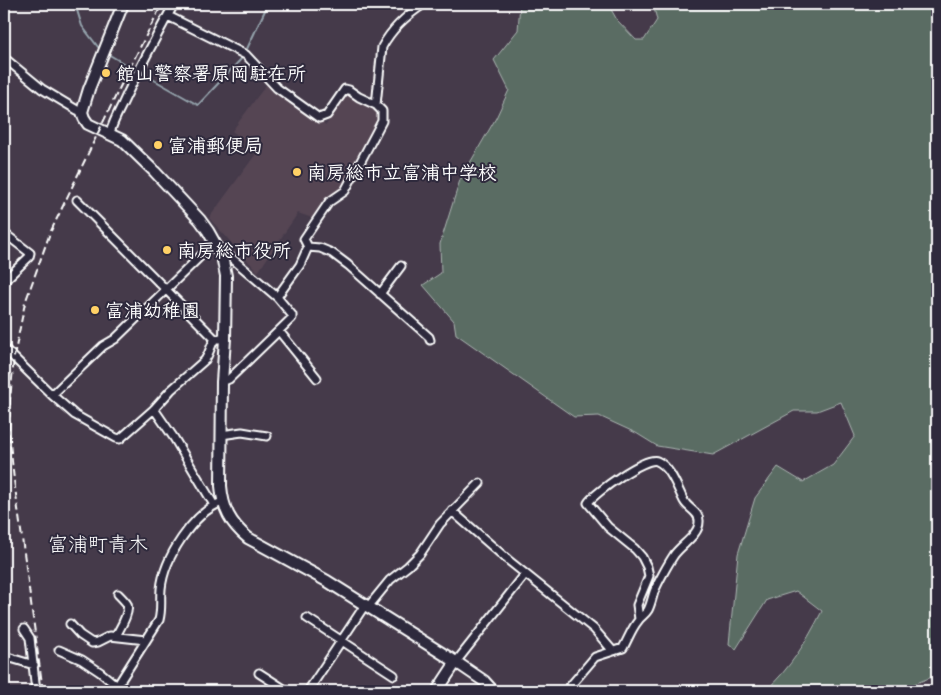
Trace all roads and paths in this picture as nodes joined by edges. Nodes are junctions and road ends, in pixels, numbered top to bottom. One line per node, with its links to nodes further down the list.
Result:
1 (123, 4): 7 (street)
2 (174, 4): 4 (street)
3 (424, 4): 6 (street)
4 (168, 16): 6 (street); 8 (street)
5 (4, 59): 7 (street)
6 (376, 104): 12 (street)
7 (82, 112): 8 (street)
8 (110, 133): 11 (street)
9 (77, 200): 16 (street)
10 (4, 233): 15 (street)
11 (214, 243): 13 (street); 16 (street)
12 (308, 247): 17 (street); 18 (street)
13 (222, 256): 18 (street); 20 (street)
14 (401, 266): 17 (street)
15 (4, 281)
16 (166, 289): 20 (street); 25 (street)
17 (380, 294): 21 (street)
18 (277, 297): 19 (street)
19 (279, 331): 23 (street); 24 (street)
20 (220, 339): 24 (street); 26 (street)
21 (430, 340)
22 (4, 348): 25 (street)
23 (317, 378)
24 (222, 382): 27 (street)
25 (52, 395): 26 (street)
26 (154, 409): 30 (street)
27 (221, 435): 28 (street); 30 (street)
28 (267, 436)
29 (480, 483): 31 (street)
30 (218, 503): 34 (street); 40 (street)
31 (452, 511): 34 (street); 43 (street)
32 (523, 577): 45 (street)
33 (118, 594): 39 (street)
34 (366, 606): 41 (street); 45 (street)
35 (306, 618): 41 (street)
36 (638, 619): 36 (street); 43 (street)
37 (70, 624): 39 (street)
38 (24, 628): 46 (street)
39 (116, 636): 40 (street)
40 (146, 640): 49 (street)
41 (341, 641): 48 (street); 52 (street)
42 (59, 650): 49 (street)
43 (612, 650): 55 (street)
44 (4, 656): 46 (street)
45 (456, 662): 53 (street); 54 (street)
46 (34, 665): 50 (street)
47 (259, 673): 51 (street)
48 (394, 674)
49 (115, 689)
50 (36, 691)
51 (287, 691)
52 (308, 691)
53 (437, 691)
54 (493, 691)
55 (566, 691)

